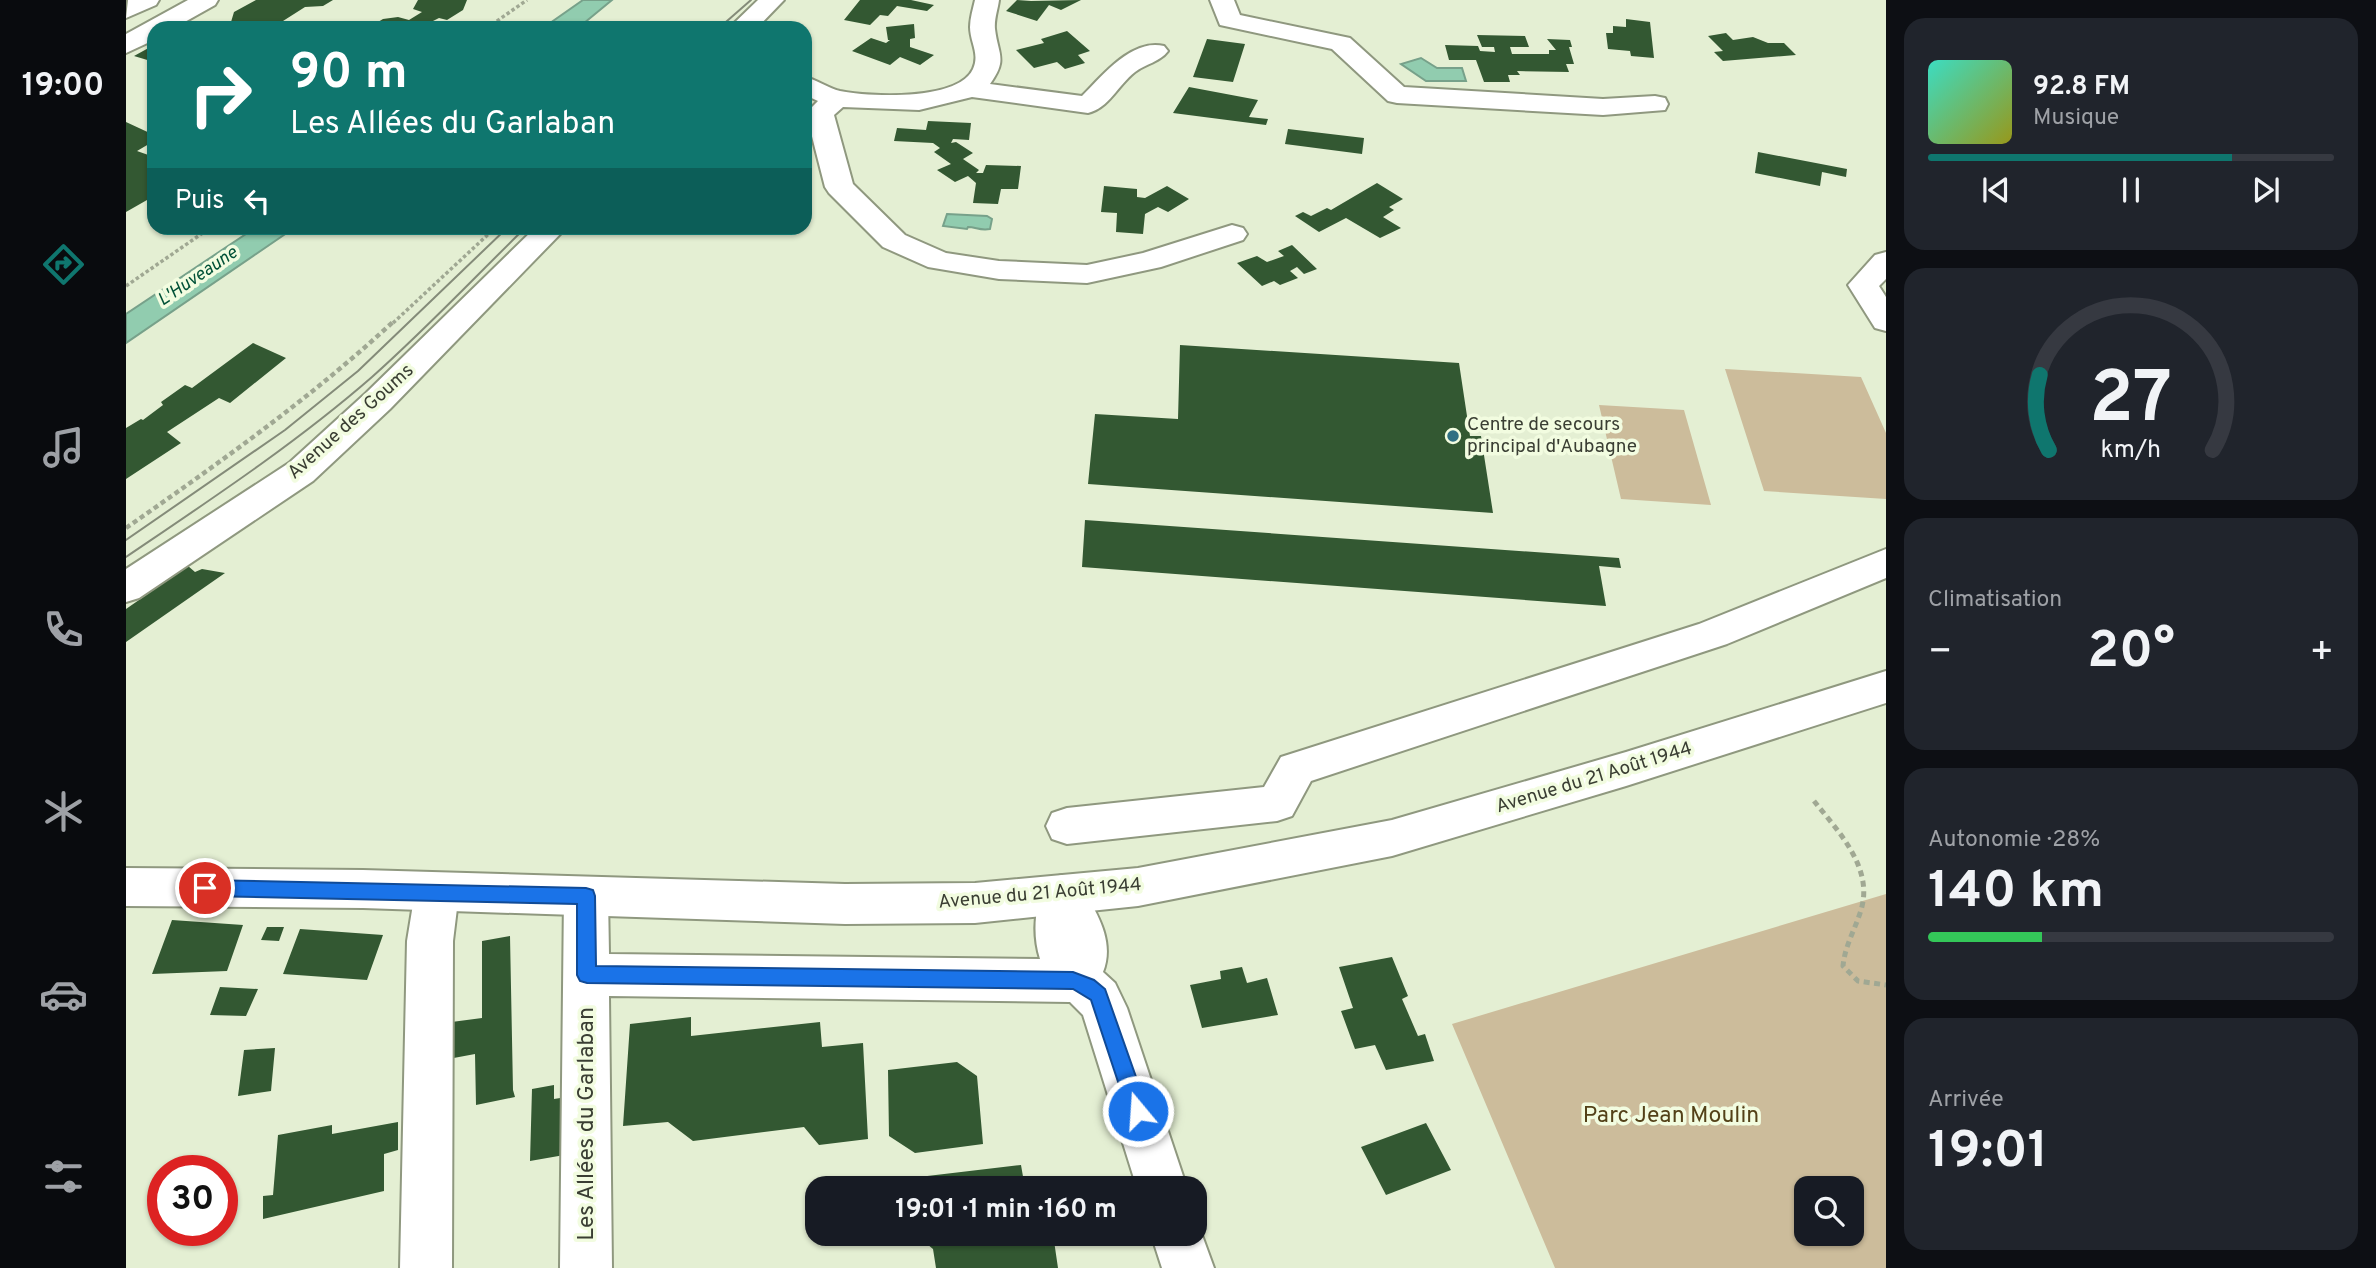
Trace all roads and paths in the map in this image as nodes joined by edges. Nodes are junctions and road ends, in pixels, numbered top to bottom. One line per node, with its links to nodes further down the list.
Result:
1 (147, 0): 8 (main road)
2 (206, 0): 9 (main road)
3 (527, 0): 10 (path)
4 (749, 0): 11 (main road)
5 (772, 0): 12 (main road)
6 (987, 0): 17 (main road)
7 (1222, 0): 19 (main road)
8 (126, 11)
9 (169, 21)
10 (496, 21)
11 (732, 21)
12 (750, 21)
13 (147, 33): 14 (main road)
14 (126, 45)
15 (1155, 51): 17 (main road)
16 (812, 88): 18 (main road)
17 (971, 89): 18 (main road)
18 (837, 99): 20 (main road)
19 (1655, 103)
20 (1232, 234)
21 (199, 235): 25 (path)
22 (487, 235): 27 (path)
23 (544, 235): 29 (main road, Avenue des Goums)
24 (1886, 261): 26 (main road)
25 (126, 286)
26 (1886, 321)
27 (126, 528)
28 (1886, 563): 32 (main road)
29 (126, 588)
30 (1886, 687): 35 (main road, Avenue du 21 Août 1944)
31 (1814, 801): 39 (path)
32 (1067, 825)
33 (126, 887): 34 (main road, Avenue du 21 Août 1944)
34 (438, 892): 36 (main road, Avenue du 21 Août 1944); 42 (main road)
35 (1062, 894): 36 (main road, Avenue du 21 Août 1944); 38 (main road)
36 (586, 896): 37 (main road, Les Allées du Garlaban)
37 (587, 975): 38 (main road); 43 (main road, Les Allées du Garlaban)
38 (1073, 981): 40 (main road)
39 (1886, 985)
40 (1158, 1176)
41 (1181, 1246): 44 (main road)
42 (426, 1268)
43 (586, 1268)
44 (1188, 1268)

